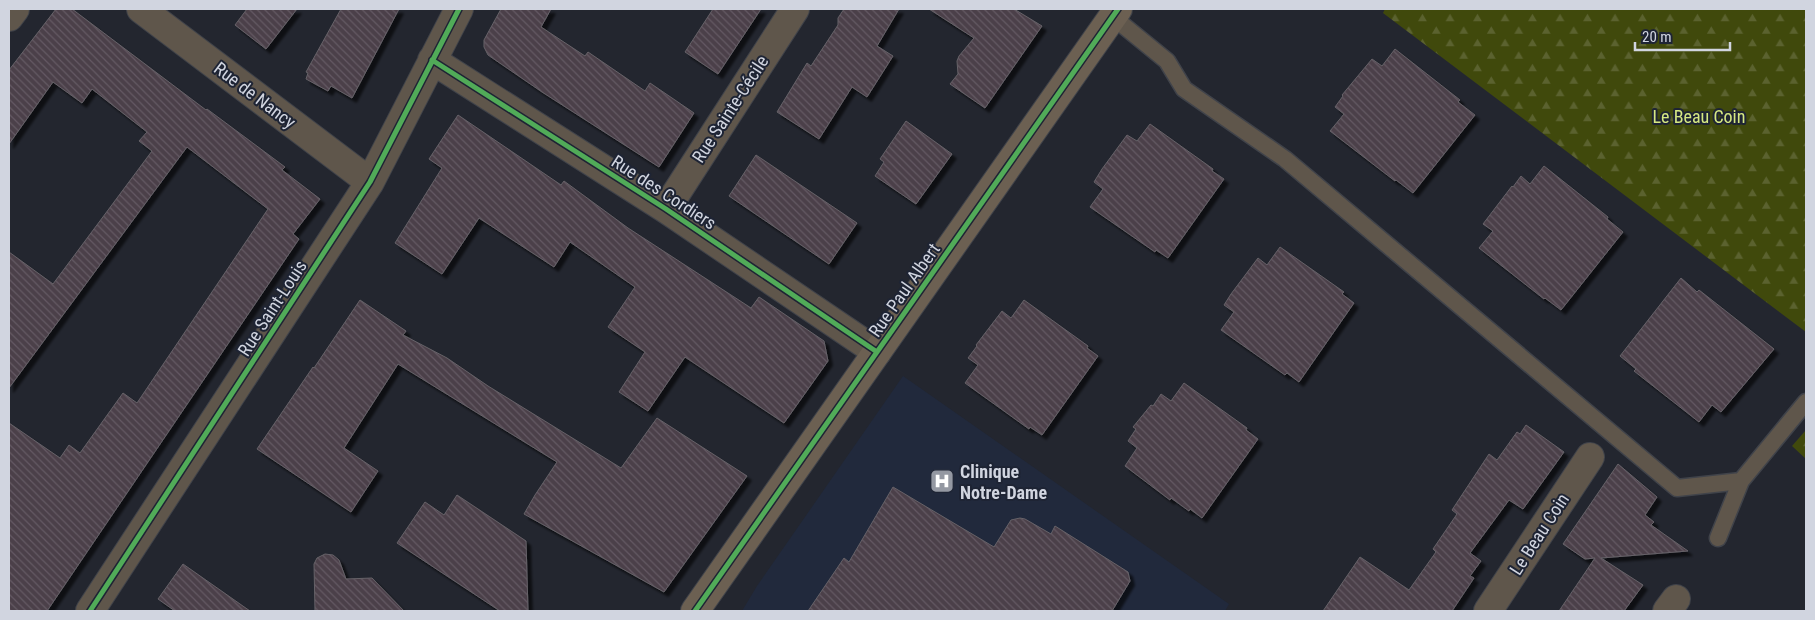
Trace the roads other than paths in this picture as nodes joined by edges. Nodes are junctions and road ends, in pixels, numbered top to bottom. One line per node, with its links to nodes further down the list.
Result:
1 (15, 9): 6 (street)
2 (141, 9): 8 (street, Rue de Nancy)
3 (459, 9): 7 (street, Rue Saint-Louis)
4 (795, 9): 9 (street, Rue Sainte-Cécile)
5 (1110, 11): 10 (main road, Rue Paul Albert); 13 (lane)
6 (9, 17)
7 (432, 60): 8 (street, Rue Saint-Louis); 9 (street, Rue des Cordiers)
8 (370, 182): 15 (street, Rue Saint-Louis)
9 (666, 209): 10 (street, Rue des Cordiers)
10 (877, 352): 16 (main road, Rue Paul Albert)
11 (1806, 402): 13 (lane)
12 (1590, 457): 17 (street, Le Beau Coin)
13 (1741, 481): 14 (lane)
14 (1718, 538)
15 (90, 611)
16 (695, 611)
17 (1488, 611)

